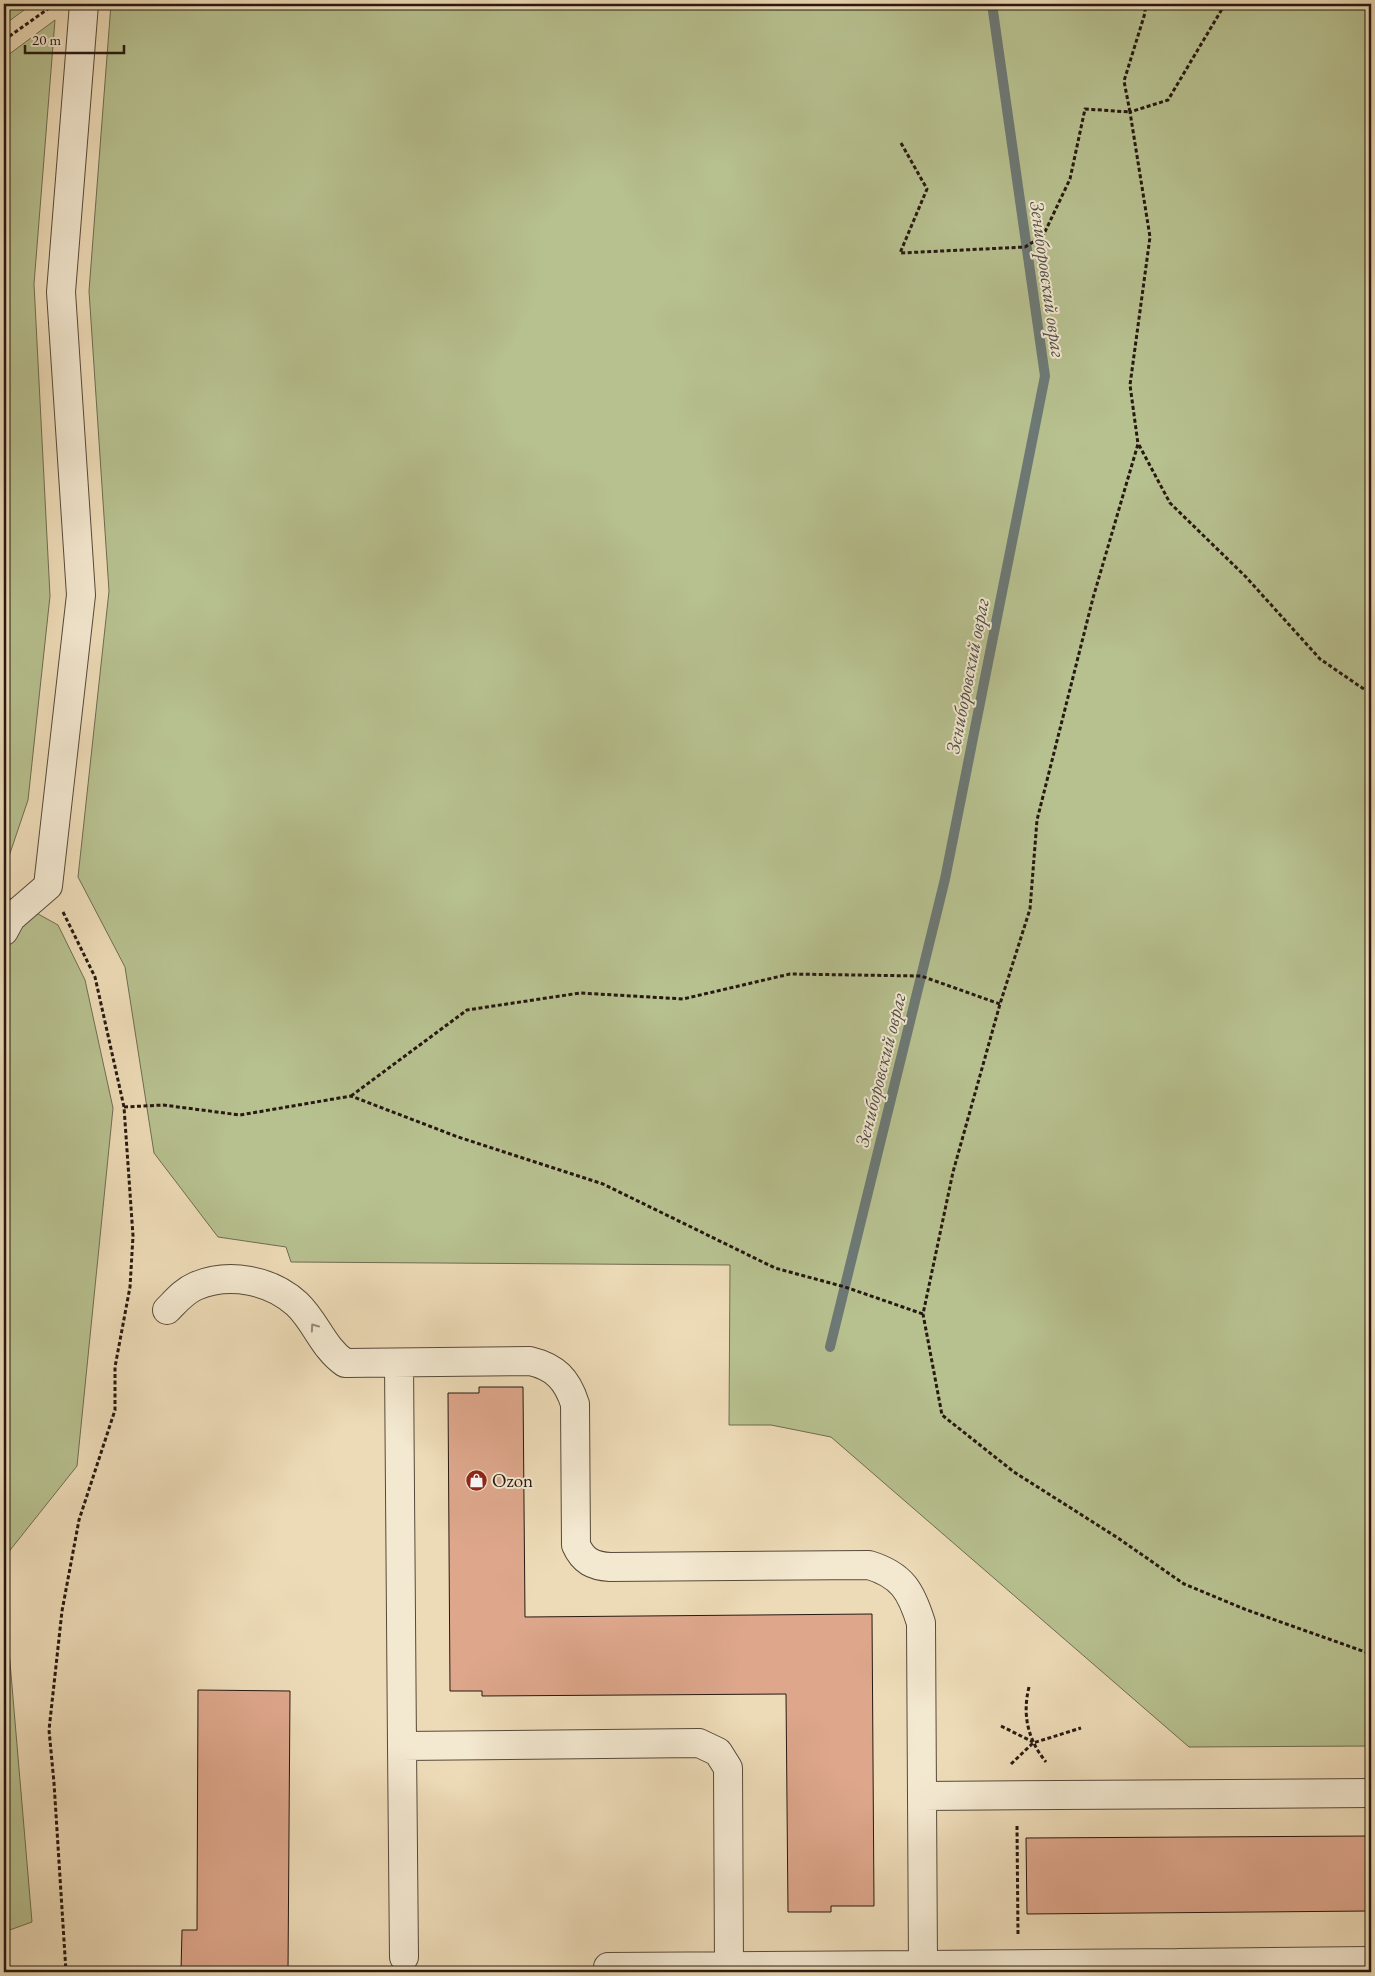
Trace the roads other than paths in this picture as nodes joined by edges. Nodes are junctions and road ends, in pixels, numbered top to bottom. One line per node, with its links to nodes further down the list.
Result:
1 (84, 4): 2 (lane)
2 (4, 931)
3 (167, 1310): 4 (lane, one-way to 3)
4 (399, 1362): 5 (lane); 7 (lane)
5 (402, 1746): 8 (lane); 11 (lane)
6 (1371, 1792): 7 (lane)
7 (922, 1796): 10 (lane)
8 (404, 1957)
9 (1371, 1961): 12 (lane)
10 (923, 1965): 11 (lane); 12 (lane)
11 (730, 1966): 13 (lane)
12 (1179, 1967)
13 (608, 1968)

